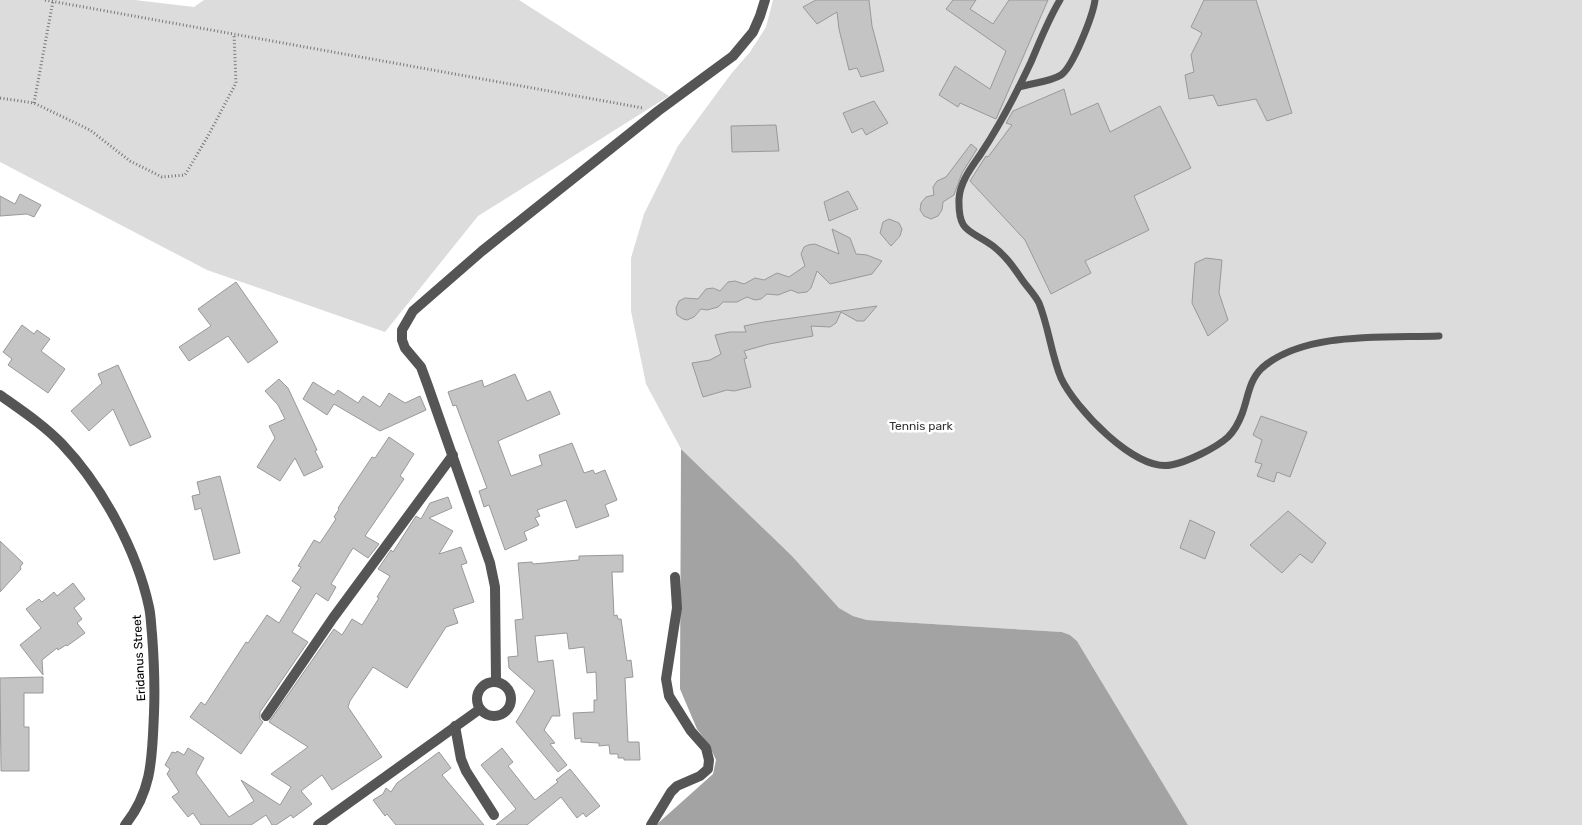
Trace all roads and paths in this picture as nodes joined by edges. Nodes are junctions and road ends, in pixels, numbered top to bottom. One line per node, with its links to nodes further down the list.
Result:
1 (45, 0): 5 (path)
2 (765, 0): 10 (street)
3 (1060, 0): 7 (lane)
4 (1095, 0): 7 (lane)
5 (53, 2): 6 (path); 9 (path)
6 (234, 34): 9 (path); 10 (path)
7 (1019, 87): 11 (lane)
8 (0, 98): 9 (path)
9 (34, 103)
10 (658, 111): 13 (street)
11 (1439, 336)
12 (0, 395): 20 (street, Eridanus Street)
13 (453, 455): 15 (street); 17 (street)
14 (675, 577): 22 (street)
15 (496, 681): 16 (street); 16 (street)
16 (480, 709): 18 (street)
17 (266, 716)
18 (455, 726): 19 (street); 21 (street)
19 (494, 815)
20 (127, 822)
21 (318, 825)
22 (651, 825)

